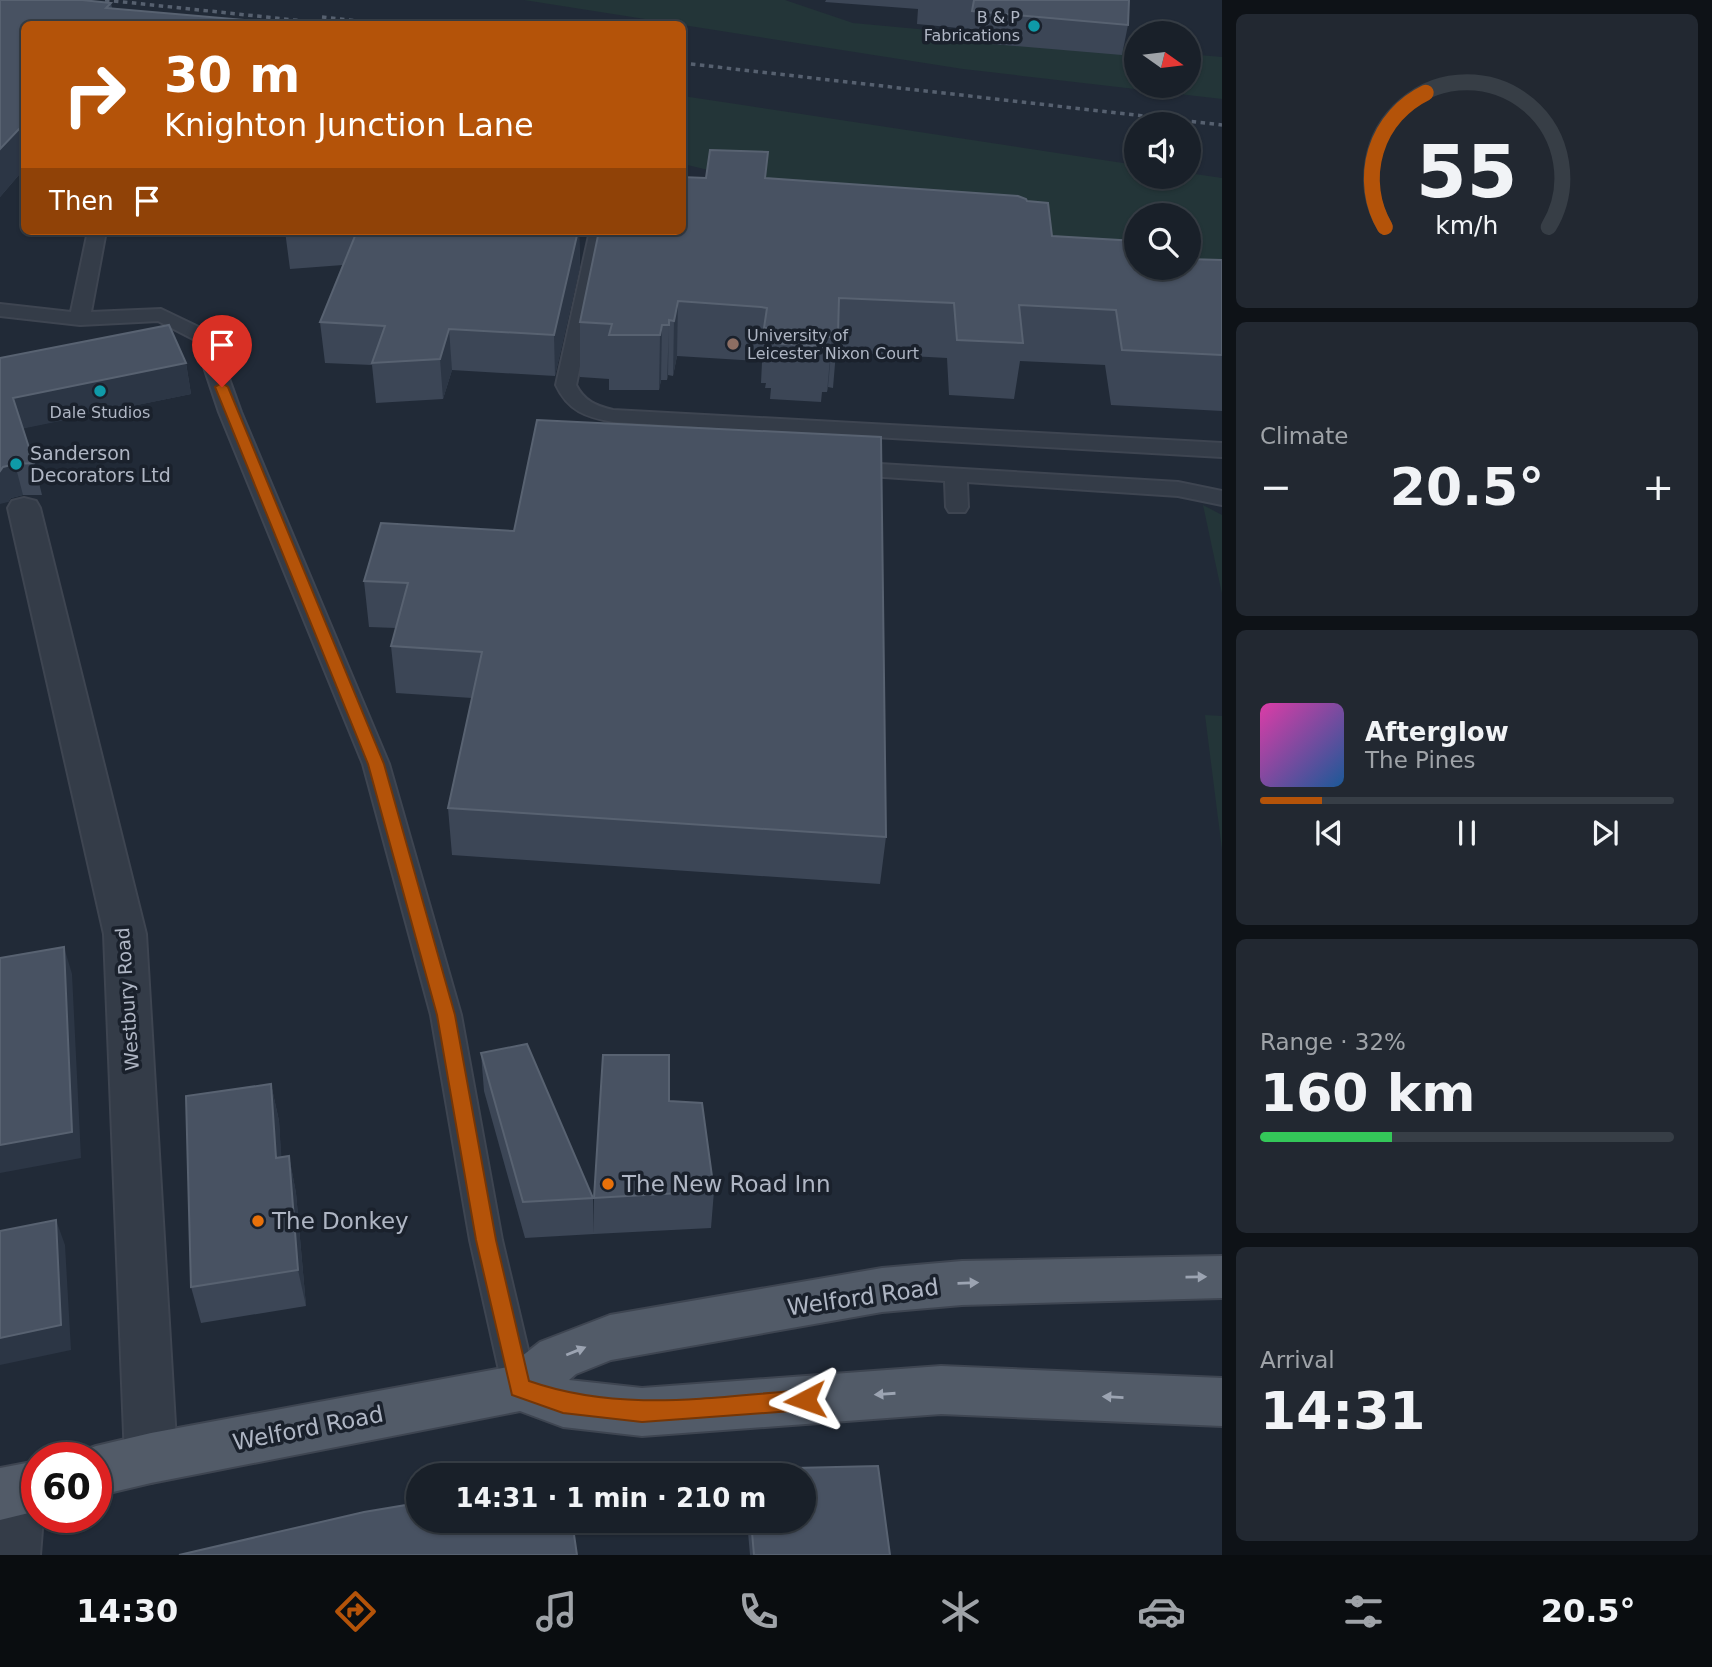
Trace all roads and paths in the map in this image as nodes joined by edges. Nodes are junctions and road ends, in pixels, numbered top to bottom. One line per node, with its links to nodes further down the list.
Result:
1 (96, 235): 4 (lane)
2 (598, 235): 5 (lane)
3 (0, 310): 4 (lane)
4 (80, 319): 12 (lane)
5 (1222, 450)
6 (831, 468): 7 (lane)
7 (956, 475): 8 (lane); 9 (lane)
8 (1222, 498)
9 (957, 507)
10 (24, 508): 14 (street, Westbury Road)
11 (1222, 1276): 12 (main road, Welford Road, one-way to 11)
12 (520, 1388): 13 (main road, Welford Road, one-way to 12); 14 (main road, Welford Road)
13 (1222, 1402)
14 (151, 1458): 15 (main road, Welford Road)
15 (112, 1467)
16 (18, 1490): 17 (street)
17 (13, 1555)

